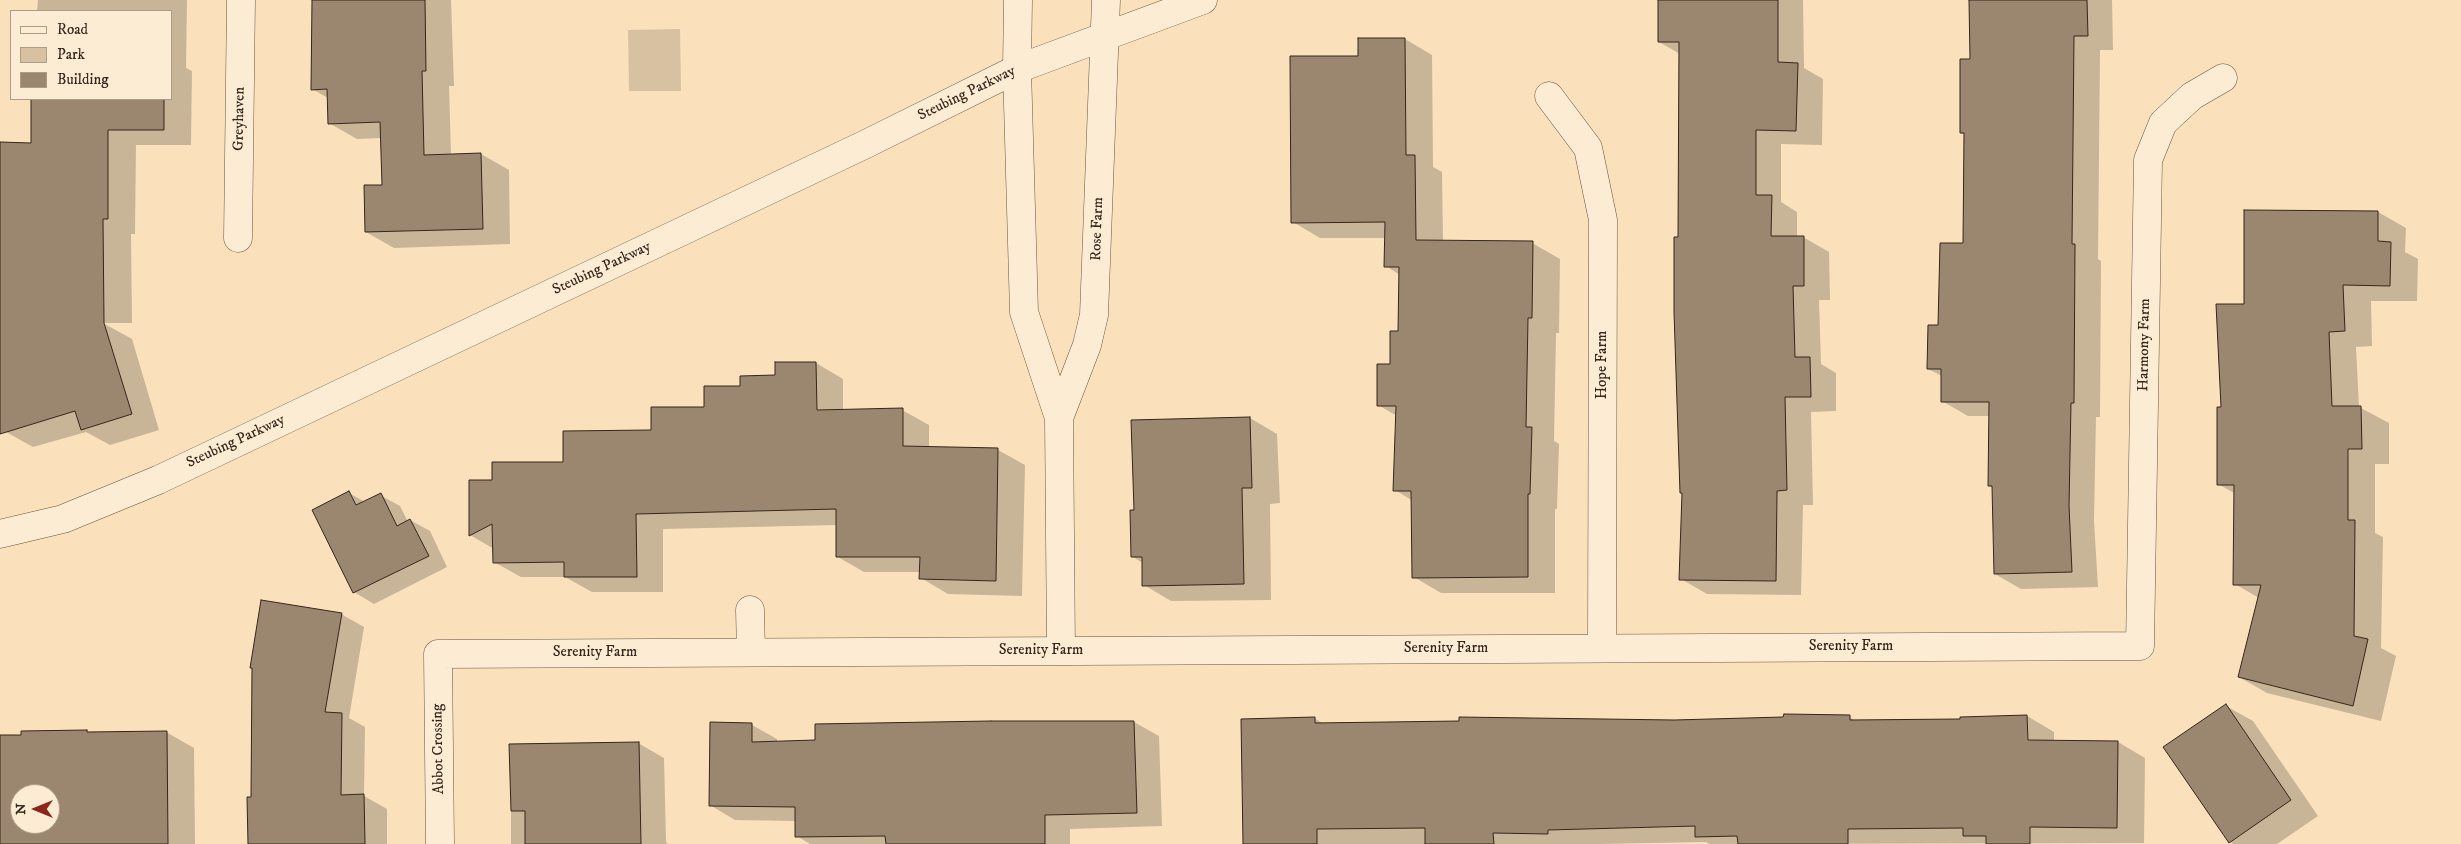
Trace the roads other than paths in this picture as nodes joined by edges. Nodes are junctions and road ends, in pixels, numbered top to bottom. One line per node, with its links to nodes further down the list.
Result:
1 (241, 0): 9 (street, Greyhaven)
2 (1018, 0): 6 (street, Rose Farm)
3 (1106, 0): 5 (street, Rose Farm)
4 (1203, 0): 5 (street, Steubing Parkway)
5 (1105, 35): 6 (street, Steubing Parkway); 10 (street, Rose Farm)
6 (1017, 69): 10 (street, Rose Farm); 11 (street, Steubing Parkway)
7 (2223, 78): 13 (street, Harmony Farm)
8 (1549, 96): 14 (street, Hope Farm)
9 (238, 238)
10 (1059, 418): 15 (street, Rose Farm)
11 (0, 534)
12 (750, 610): 16 (street)
13 (2140, 646): 14 (street, Serenity Farm)
14 (1602, 648): 15 (street, Serenity Farm)
15 (1061, 651): 16 (street, Serenity Farm)
16 (751, 652): 17 (street, Serenity Farm)
17 (438, 654): 18 (street, Abbot Crossing)
18 (440, 844)

